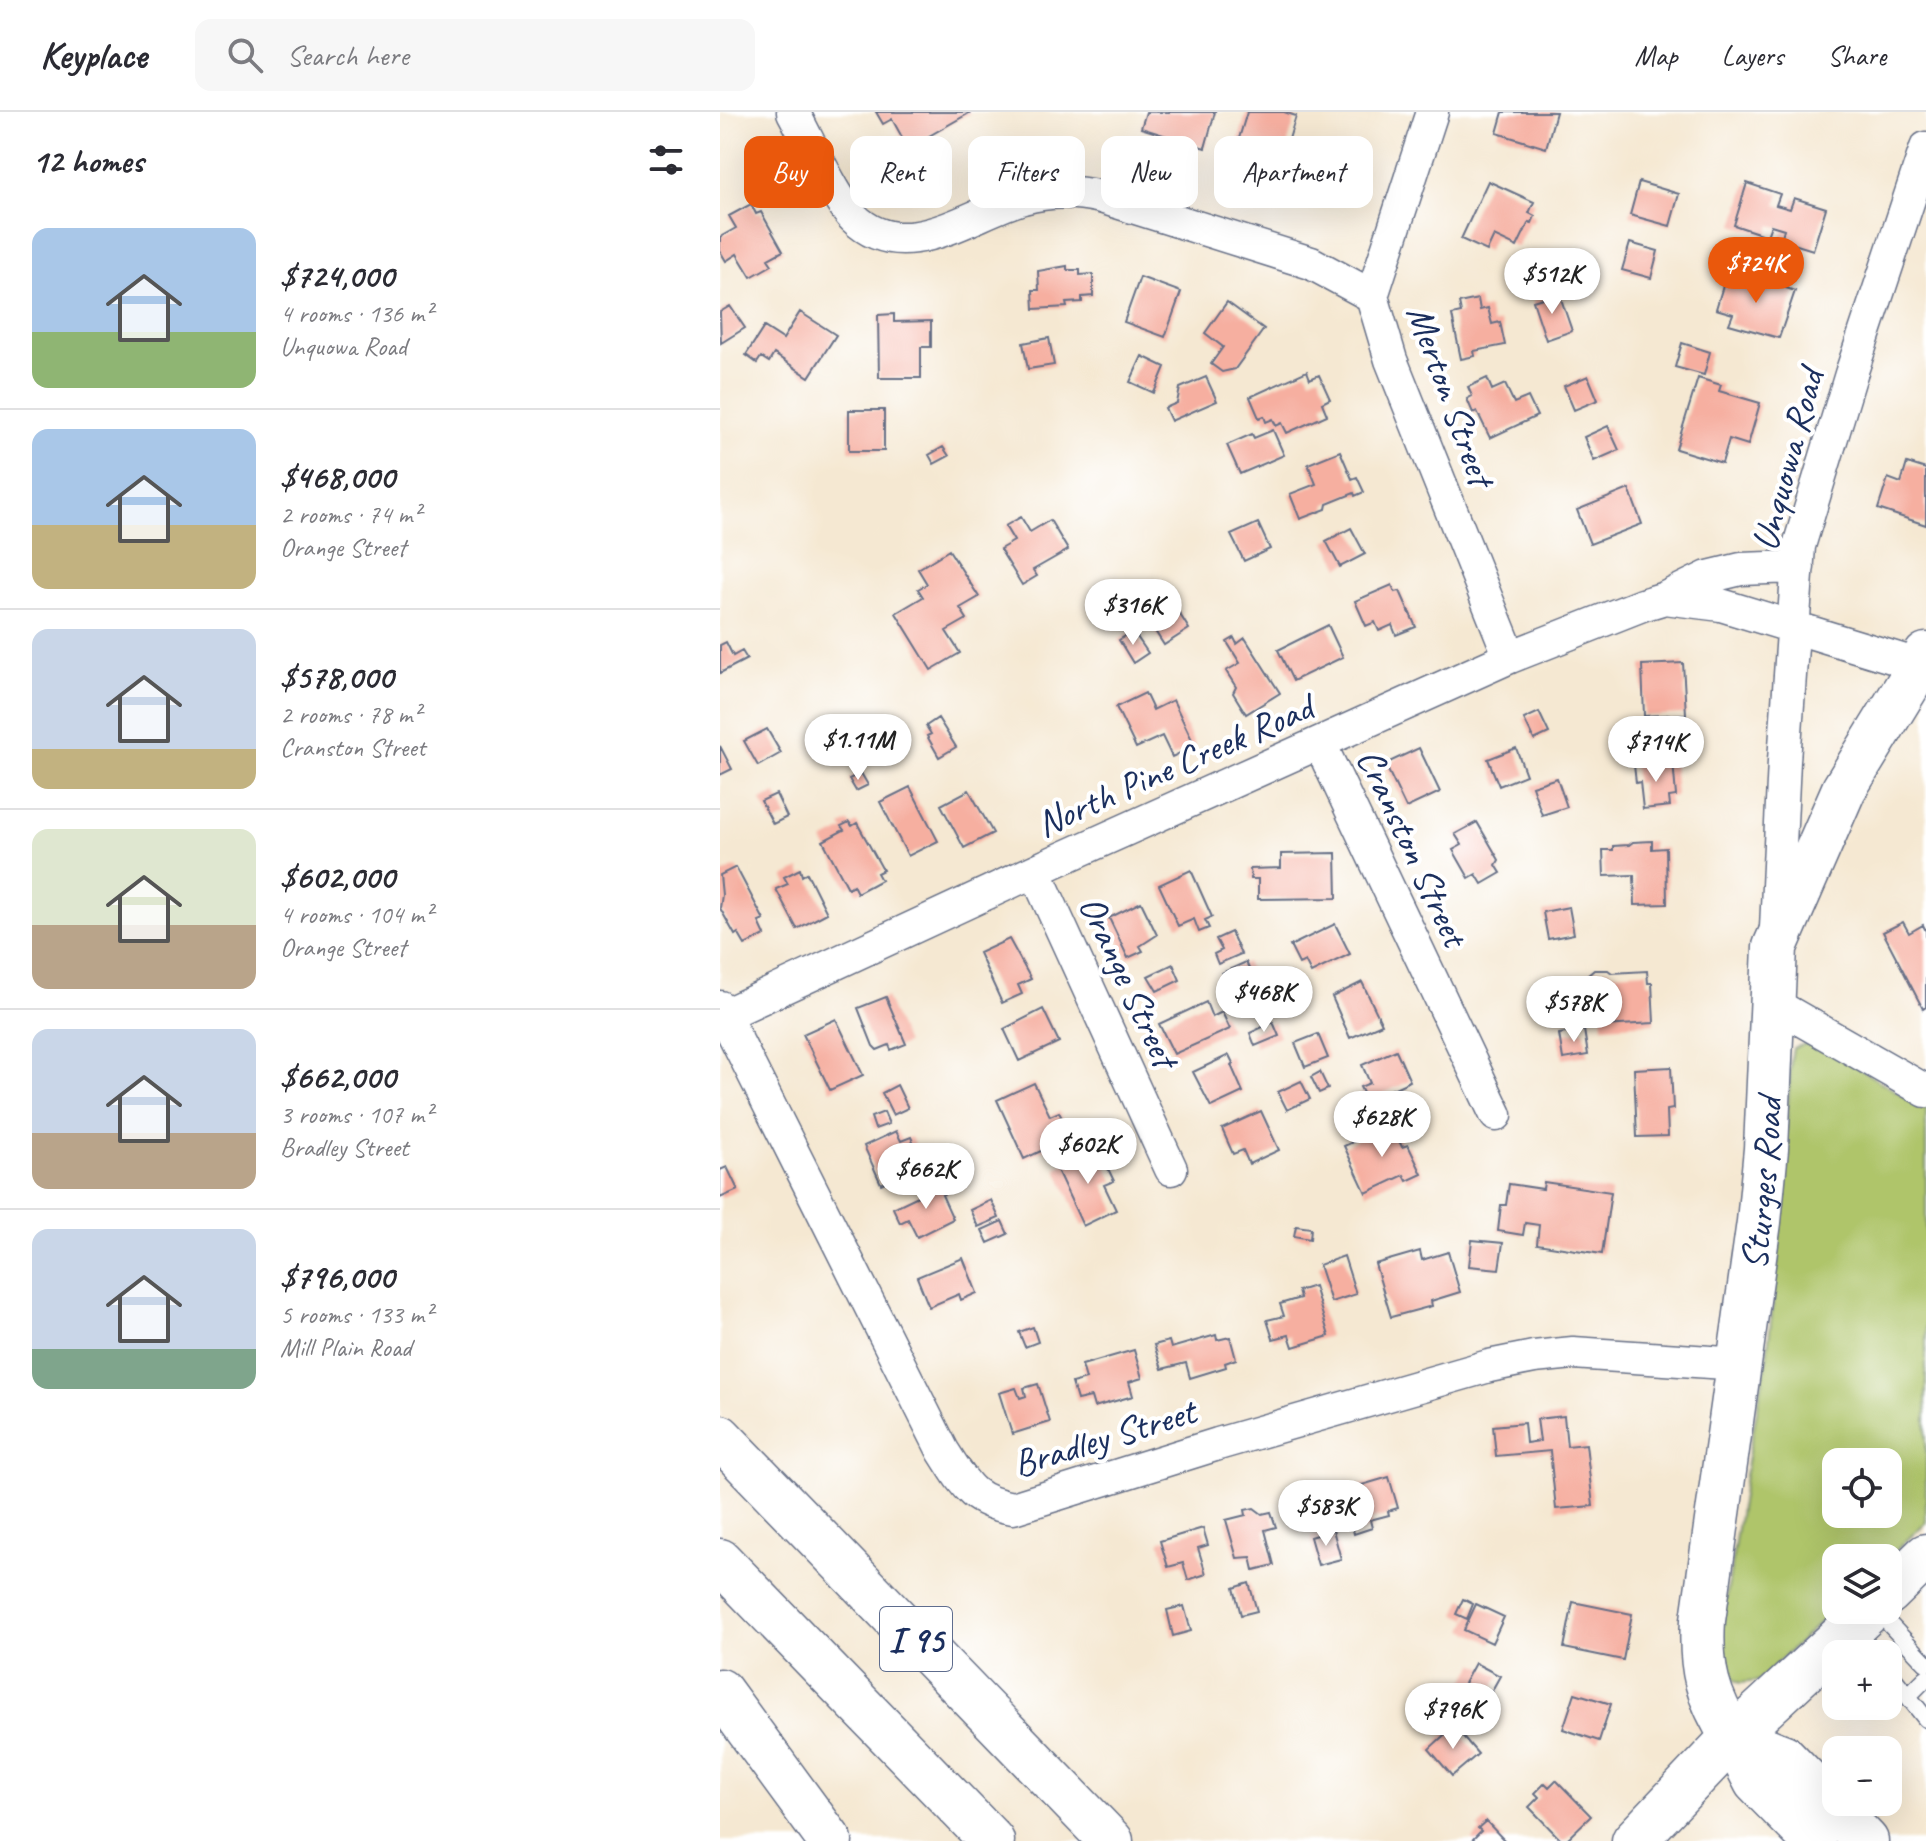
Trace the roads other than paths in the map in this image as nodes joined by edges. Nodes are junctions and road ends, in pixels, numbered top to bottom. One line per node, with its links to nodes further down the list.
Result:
1 (793, 112): 4 (street)
2 (1432, 112): 4 (street, Merton Street)
3 (1926, 148): 5 (street, Unquowa Road)
4 (1372, 296): 8 (street, Merton Street)
5 (1798, 567): 6 (street, North Pine Creek Road); 7 (street, Unquowa Road)
6 (1665, 598): 7 (street, North Pine Creek Road); 8 (street, North Pine Creek Road)
7 (1793, 626): 9 (street, North Pine Creek Road); 12 (street, Unquowa Road)
8 (1510, 657): 10 (street, North Pine Creek Road)
9 (1922, 660): 12 (main road, Sturges Road)
10 (1320, 744): 11 (street, North Pine Creek Road); 16 (street, Cranston Street)
11 (1035, 871): 14 (street, North Pine Creek Road); 17 (street, Orange Street)
12 (1775, 947): 13 (main road, Sturges Road)
13 (1772, 1003): 15 (street); 18 (main road, Sturges Road)
14 (722, 1013): 18 (street, Bradley Street)
15 (1926, 1091)
16 (1496, 1115)
17 (1171, 1169)
18 (1741, 1364): 31 (main road, Sturges Road)
19 (720, 1437): 24 (main road, I 95)
20 (1926, 1556): 22 (main road)
21 (720, 1561): 33 (main road, I 95)
22 (1902, 1579)
23 (1867, 1626): 25 (lane); 31 (main road)
24 (907, 1631): 34 (main road, I 95); 35 (main road)
25 (1926, 1663)
26 (1926, 1678): 29 (lane)
27 (1902, 1687): 29 (lane)
28 (720, 1691): 32 (main road)
29 (1909, 1695): 30 (lane)
30 (1926, 1719)
31 (1733, 1737): 36 (main road); 37 (main road, Sturges Road); 38 (main road)
32 (830, 1841)
33 (992, 1841)
34 (1111, 1841)
35 (1137, 1841)
36 (1634, 1841)
37 (1814, 1841)
38 (1866, 1841)

